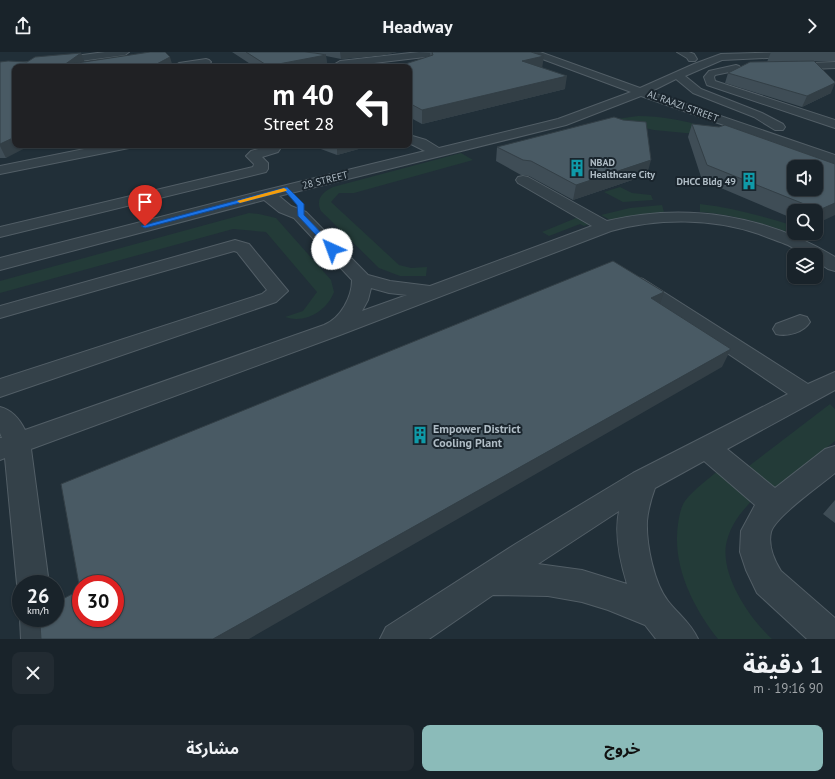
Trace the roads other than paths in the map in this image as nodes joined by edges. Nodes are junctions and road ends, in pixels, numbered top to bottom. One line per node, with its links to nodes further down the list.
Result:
1 (110, 52): 16 (street)
2 (125, 52): 17 (street)
3 (450, 52): 13 (street)
4 (532, 52): 25 (street, AL RAAZI STREET)
5 (560, 52): 27 (street)
6 (680, 52): 14 (street)
7 (726, 52): 14 (street)
8 (787, 54): 14 (street)
9 (197, 55): 19 (street)
10 (171, 59): 18 (street)
11 (834, 59): 29 (street)
12 (330, 60): 20 (street)
13 (391, 60): 21 (street); 22 (street)
14 (694, 62): 15 (street); 26 (street); 31 (street, 28 STREET)
15 (804, 62)
16 (28, 64)
17 (31, 64)
18 (177, 64)
19 (209, 64)
20 (340, 64)
21 (353, 64)
22 (378, 64)
23 (12, 66): 30 (street)
24 (12, 66): 30 (street)
25 (570, 66): 33 (street, AL RAAZI STREET); 35 (street)
26 (673, 66)
27 (604, 67)
28 (745, 67): 41 (street)
29 (778, 67)
30 (0, 68)
31 (682, 73): 34 (street, 28 STREET); 34 (street, AL RAAZI STREET)
32 (639, 80): 33 (street, 28 STREET); 34 (street, AL RAAZI STREET)
33 (626, 86): 36 (street, AL RAAZI STREET); 42 (street, 28 STREET)
34 (656, 86): 36 (street, 28 STREET)
35 (601, 88)
36 (643, 92): 39 (street, 28 STREET); 40 (street, AL RAAZI STREET)
37 (631, 107): 39 (street)
38 (651, 107): 40 (street)
39 (595, 112): 42 (street, 28 STREET)
40 (696, 112): 49 (street, AL RAAZI STREET)
41 (835, 124)
42 (511, 134): 47 (street, 28 STREET)
43 (412, 140): 47 (street)
44 (109, 148): 50 (street)
45 (272, 148): 56 (street)
46 (403, 148): 48 (street)
47 (436, 152): 48 (street, 28 STREET)
48 (415, 157): 52 (street, 28 STREET)
49 (835, 160)
50 (0, 170)
51 (523, 180): 57 (street)
52 (287, 189): 53 (street, 28 STREET); 55 (street)
53 (267, 194): 55 (street); 59 (street, 28 STREET)
54 (571, 201): 57 (street)
55 (300, 215): 63 (street)
56 (57, 218): 58 (street); 59 (street)
57 (608, 226): 60 (street); 64 (street)
58 (0, 232)
59 (68, 246): 61 (street, 28 STREET)
60 (829, 254)
61 (0, 264)
62 (621, 273): 68 (street)
63 (361, 279): 64 (street); 66 (street)
64 (436, 291): 66 (street)
65 (0, 312): 67 (street)
66 (332, 330): 70 (street)
67 (0, 388)
68 (825, 388): 71 (street)
69 (0, 416): 70 (street)
70 (8, 445): 75 (street)
71 (707, 448): 73 (street); 74 (street)
72 (835, 457): 74 (street)
73 (643, 481): 76 (street); 77 (street)
74 (775, 505): 82 (street)
75 (31, 575)
76 (489, 580): 77 (street); 80 (street)
77 (658, 614): 81 (street)
78 (38, 627): 79 (street)
79 (39, 639)
80 (398, 639)
81 (680, 639)
82 (833, 639)

